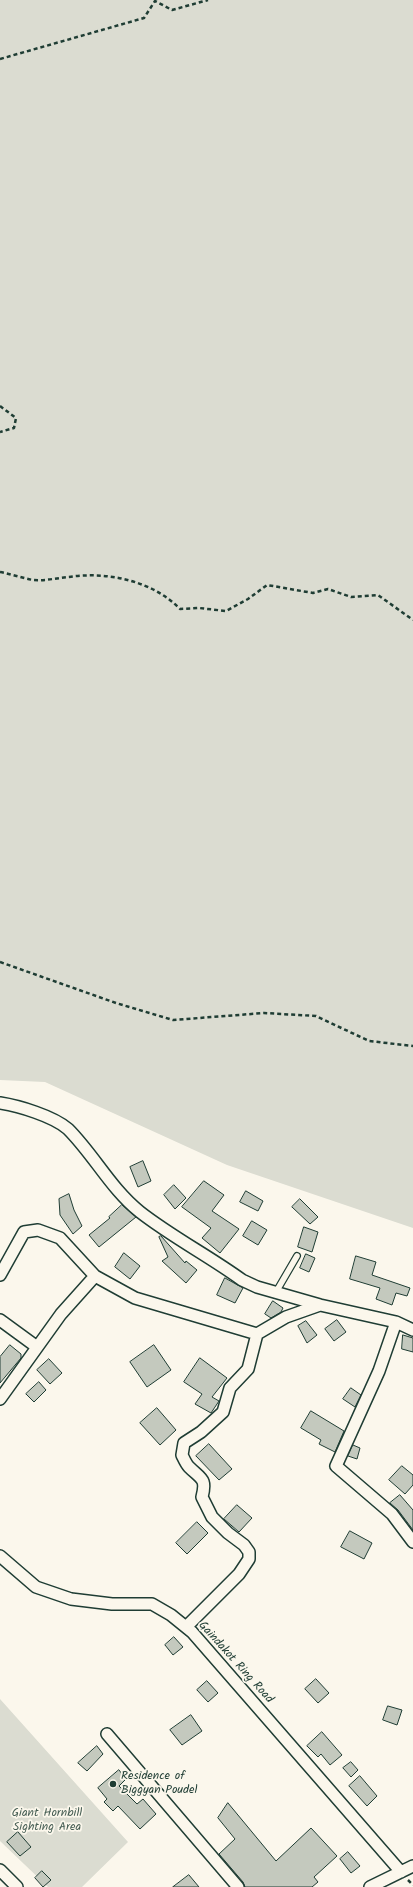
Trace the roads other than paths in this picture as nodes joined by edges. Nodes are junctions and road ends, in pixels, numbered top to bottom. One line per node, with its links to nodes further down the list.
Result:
1 (0, 1103): 5 (street)
2 (297, 1256): 5 (lane)
3 (0, 1275): 4 (street)
4 (95, 1276): 10 (street); 11 (street)
5 (276, 1292): 6 (street)
6 (320, 1305): 8 (street); 10 (street)
7 (0, 1320): 11 (street)
8 (396, 1322): 9 (street); 13 (street)
9 (413, 1330)
10 (256, 1334): 15 (street)
11 (37, 1347): 12 (street)
12 (0, 1399)
13 (413, 1542)
14 (0, 1556): 15 (street, Gaindakot Ring Road)
15 (186, 1627): 19 (street, Gaindakot Ring Road)
16 (107, 1734): 21 (street)
17 (413, 1866): 19 (street)
18 (0, 1870): 20 (street)
19 (401, 1872): 22 (street)
20 (17, 1887)
21 (238, 1887)
22 (370, 1887)

